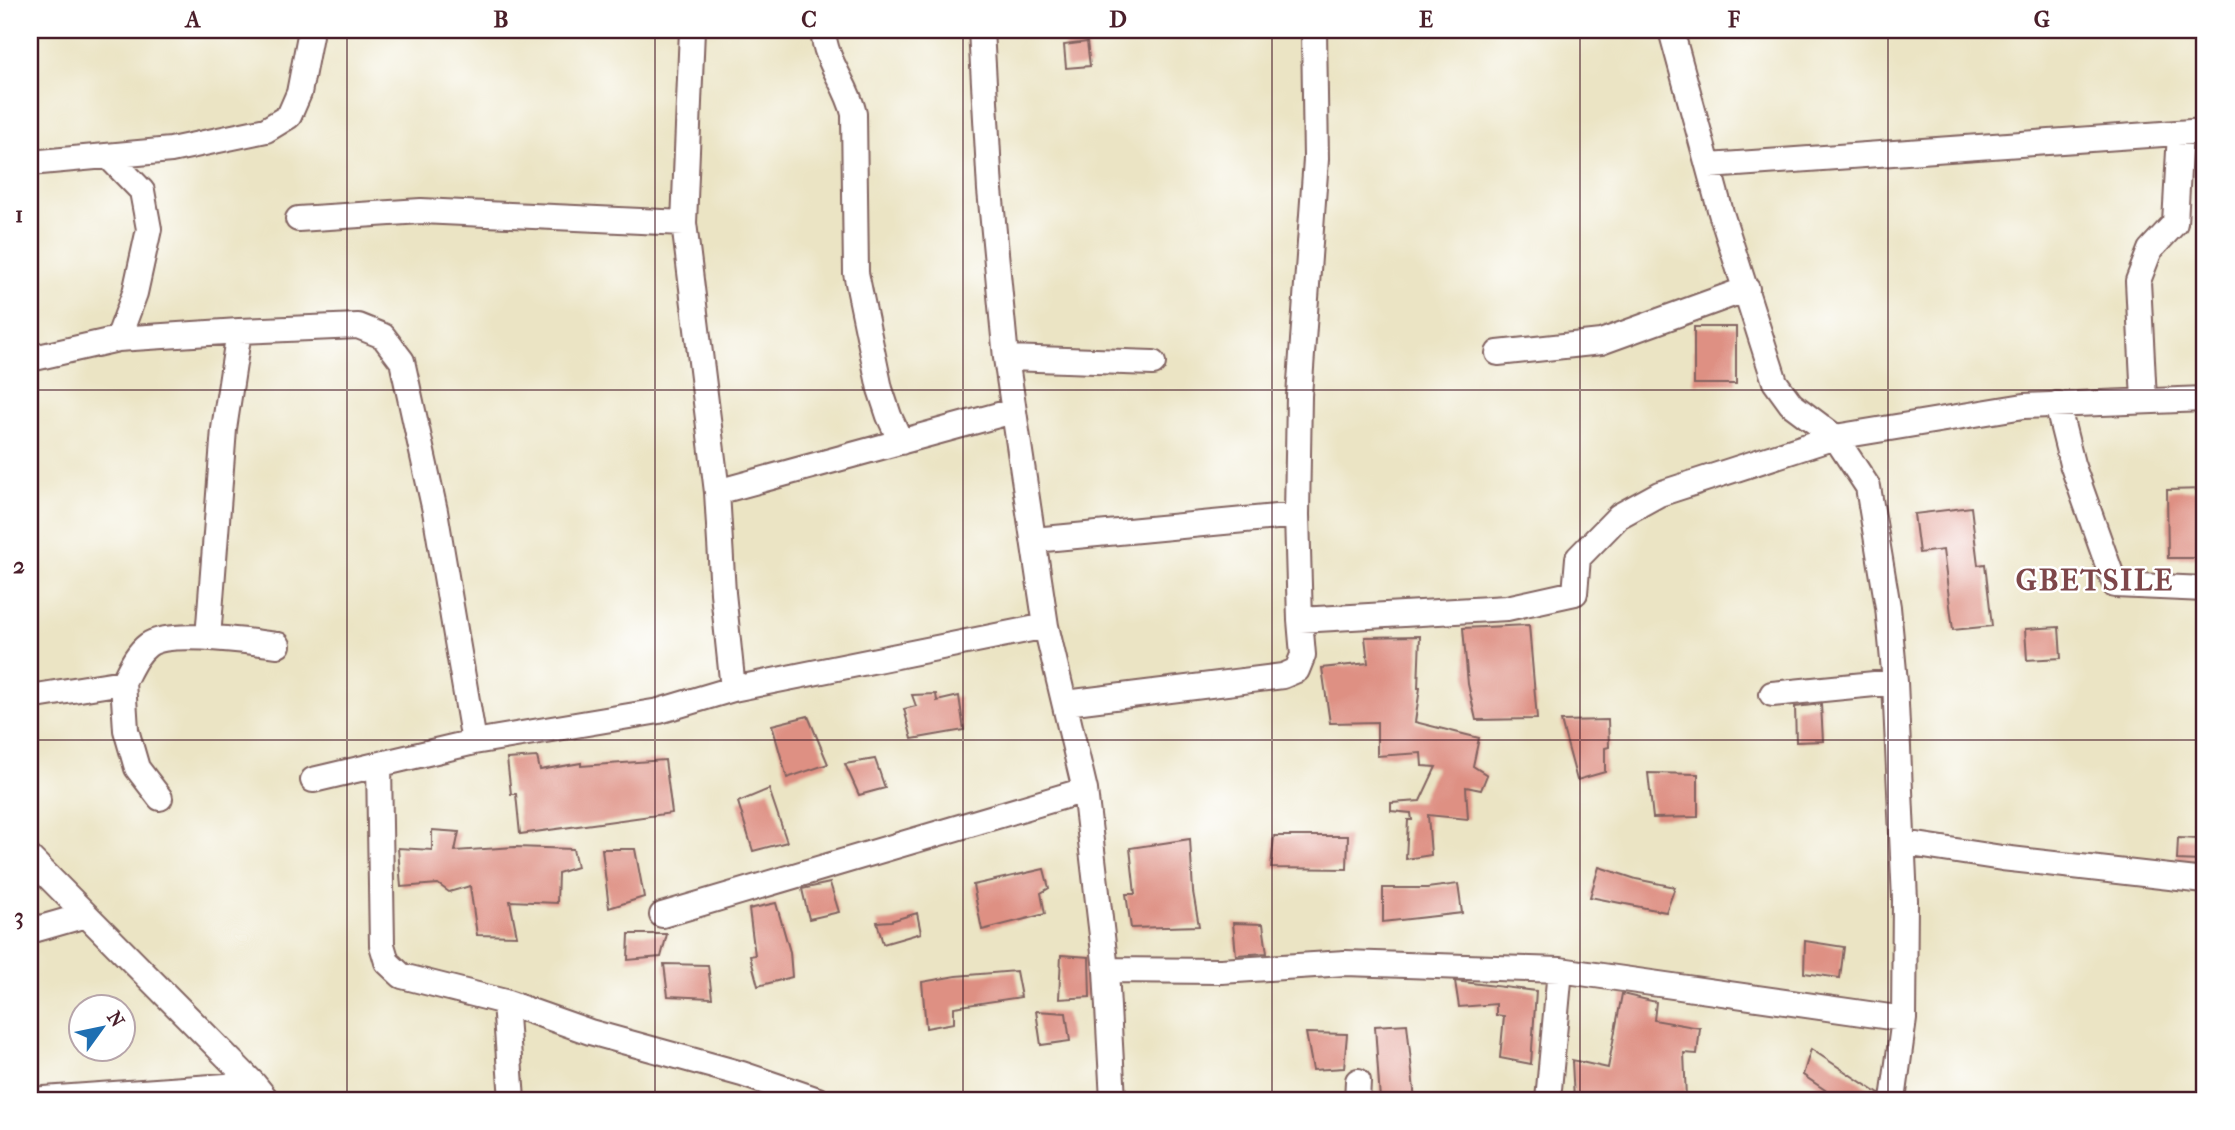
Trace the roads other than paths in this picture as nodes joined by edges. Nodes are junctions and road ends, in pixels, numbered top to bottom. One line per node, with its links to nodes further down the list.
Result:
1 (311, 30): 9 (street)
2 (692, 30): 13 (street)
3 (822, 30): 26 (street)
4 (981, 30): 18 (street)
5 (1314, 30): 28 (street)
6 (1671, 30): 11 (street)
7 (2205, 131): 8 (street)
8 (2180, 134): 11 (street); 22 (street)
9 (108, 156): 10 (street); 16 (street)
10 (30, 163)
11 (1709, 166): 14 (street)
12 (298, 219): 13 (street)
13 (684, 223): 27 (street)
14 (1747, 289): 17 (street); 25 (street)
15 (239, 331): 16 (street); 33 (street); 41 (street)
16 (118, 339): 19 (street)
17 (1498, 353)
18 (1006, 358): 20 (street); 24 (street)
19 (30, 359)
20 (1153, 363)
21 (2205, 399): 22 (street)
22 (2144, 400): 23 (street)
23 (2057, 404): 25 (street); 30 (street)
24 (1013, 411): 26 (street); 29 (street)
25 (1835, 436): 31 (street); 36 (street)
26 (901, 442): 27 (street)
27 (717, 492): 37 (street)
28 (1297, 514): 29 (street); 31 (street)
29 (1034, 540): 32 (street)
30 (2205, 589)
31 (1300, 620): 40 (street)
32 (1046, 625): 37 (street); 40 (street)
33 (208, 638): 34 (street); 35 (street)
34 (278, 645)
35 (123, 682): 39 (street); 45 (street)
36 (1895, 682): 38 (street); 46 (street)
37 (733, 689): 41 (street)
38 (1772, 694)
39 (30, 698)
40 (1066, 703): 44 (street)
41 (474, 742): 42 (street)
42 (379, 765): 43 (street); 54 (street)
43 (313, 780)
44 (1085, 790): 50 (street); 52 (street)
45 (160, 798)
46 (1904, 843): 48 (street); 55 (street)
47 (30, 858): 49 (street)
48 (2205, 881)
49 (86, 915): 51 (street); 56 (street)
50 (662, 915)
51 (30, 931)
52 (1106, 970): 53 (street); 60 (street)
53 (1560, 970): 55 (street); 61 (street)
54 (505, 1002): 58 (street); 59 (street)
55 (1904, 1019): 62 (street)
56 (260, 1092): 57 (street)
57 (30, 1100)
58 (512, 1100)
59 (818, 1100)
60 (1113, 1100)
61 (1548, 1100)
62 (1893, 1100)

